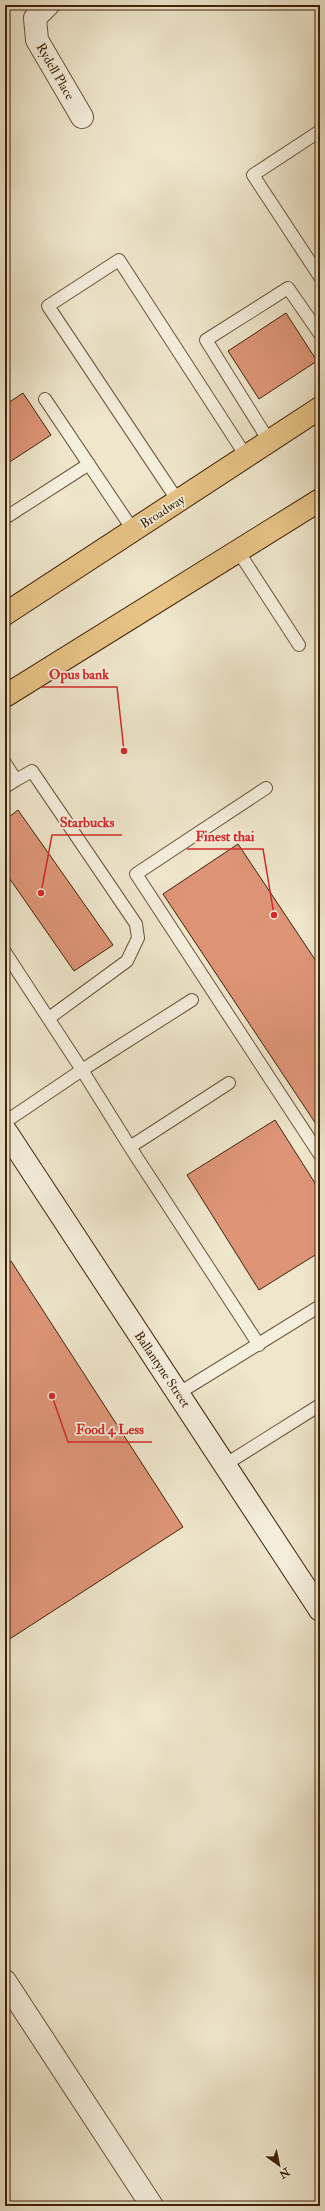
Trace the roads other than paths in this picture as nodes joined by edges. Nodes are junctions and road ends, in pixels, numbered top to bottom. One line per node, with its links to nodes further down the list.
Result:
1 (48, 5): 2 (main road, Rydell Place)
2 (82, 117)
3 (320, 131): 4 (lane)
4 (320, 277)
5 (320, 334): 8 (lane)
6 (45, 399): 10 (lane)
7 (320, 408): 8 (main road, Broadway)
8 (269, 441): 9 (main road, Broadway)
9 (246, 456): 12 (main road, Broadway); 12 (lane)
10 (89, 464): 13 (lane); 14 (lane)
11 (320, 500): 15 (main road)
12 (178, 501): 14 (main road, Broadway)
13 (5, 518)
14 (133, 530): 16 (main road, Broadway)
15 (238, 551): 17 (lane); 18 (main road)
16 (5, 614)
17 (299, 645)
18 (5, 696)
19 (5, 763): 20 (lane)
20 (16, 780): 21 (lane); 25 (lane)
21 (5, 787)
22 (266, 788): 31 (lane)
23 (5, 952): 25 (lane)
24 (192, 1000): 26 (lane)
25 (49, 1018): 26 (lane)
26 (82, 1070): 28 (lane); 30 (lane)
27 (229, 1083): 30 (lane)
28 (5, 1122)
29 (5, 1130): 34 (main road, Ballantyne Street)
30 (130, 1147): 33 (lane)
31 (320, 1155)
32 (320, 1306): 33 (lane)
33 (259, 1345): 34 (lane)
34 (179, 1394): 36 (main road, Ballantyne Street)
35 (320, 1405): 36 (lane)
36 (226, 1464): 37 (main road, Ballantyne Street)
37 (320, 1610)
38 (5, 1981): 39 (main road)
39 (152, 2206)

